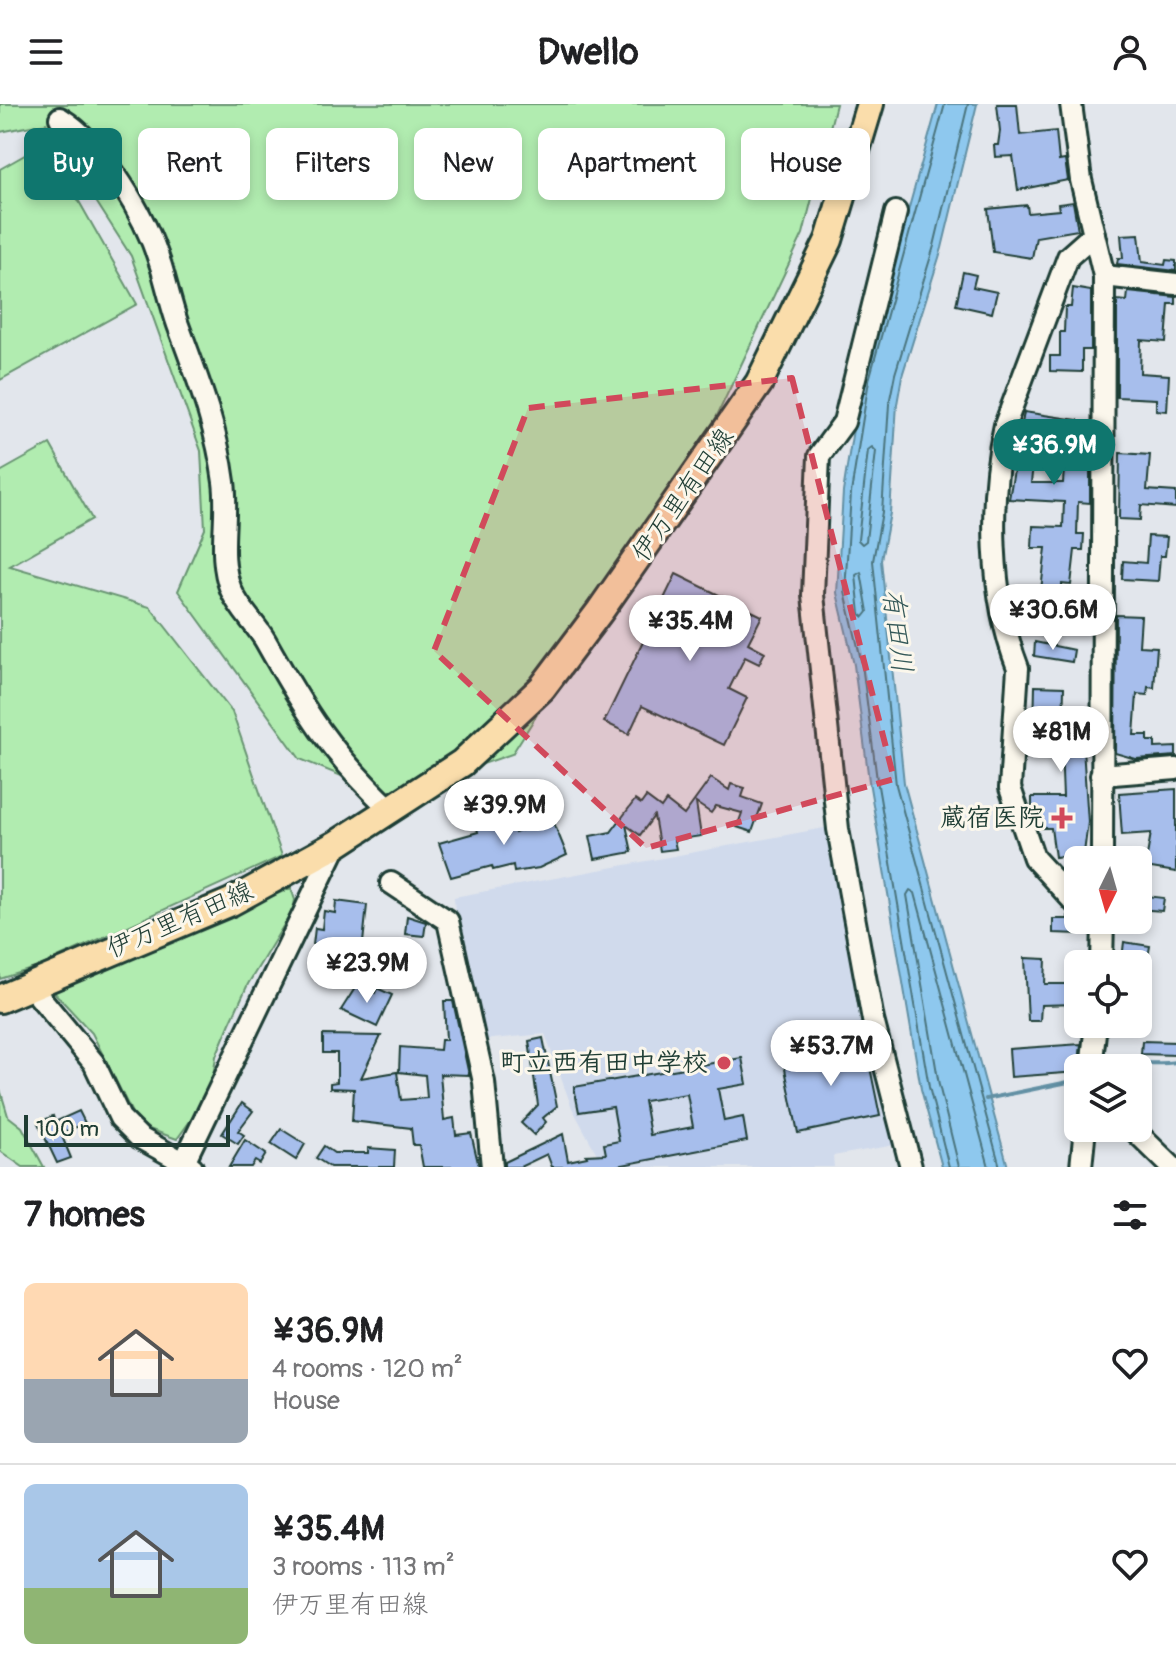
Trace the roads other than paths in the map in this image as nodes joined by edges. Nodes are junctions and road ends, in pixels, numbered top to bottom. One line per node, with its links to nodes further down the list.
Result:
1 (870, 104): 10 (main road, 伊万里有田線)
2 (1071, 104): 5 (street)
3 (60, 118): 10 (street)
4 (896, 212): 21 (street)
5 (1094, 234): 6 (street); 14 (street)
6 (1104, 276): 7 (street); 9 (street)
7 (1176, 284)
8 (1176, 769): 9 (street)
9 (1101, 775): 12 (street)
10 (391, 810): 11 (main road, 伊万里有田線)
11 (337, 844): 15 (main road, 伊万里有田線); 19 (street)
12 (1102, 846)
13 (391, 883): 20 (street)
14 (1064, 891)
15 (29, 984): 16 (main road, 伊万里有田線); 19 (street)
16 (0, 999)
17 (1084, 1142): 22 (street)
18 (1146, 1142): 23 (street)
19 (188, 1164)
20 (492, 1167)
21 (911, 1167)
22 (1081, 1167)
23 (1172, 1167)

